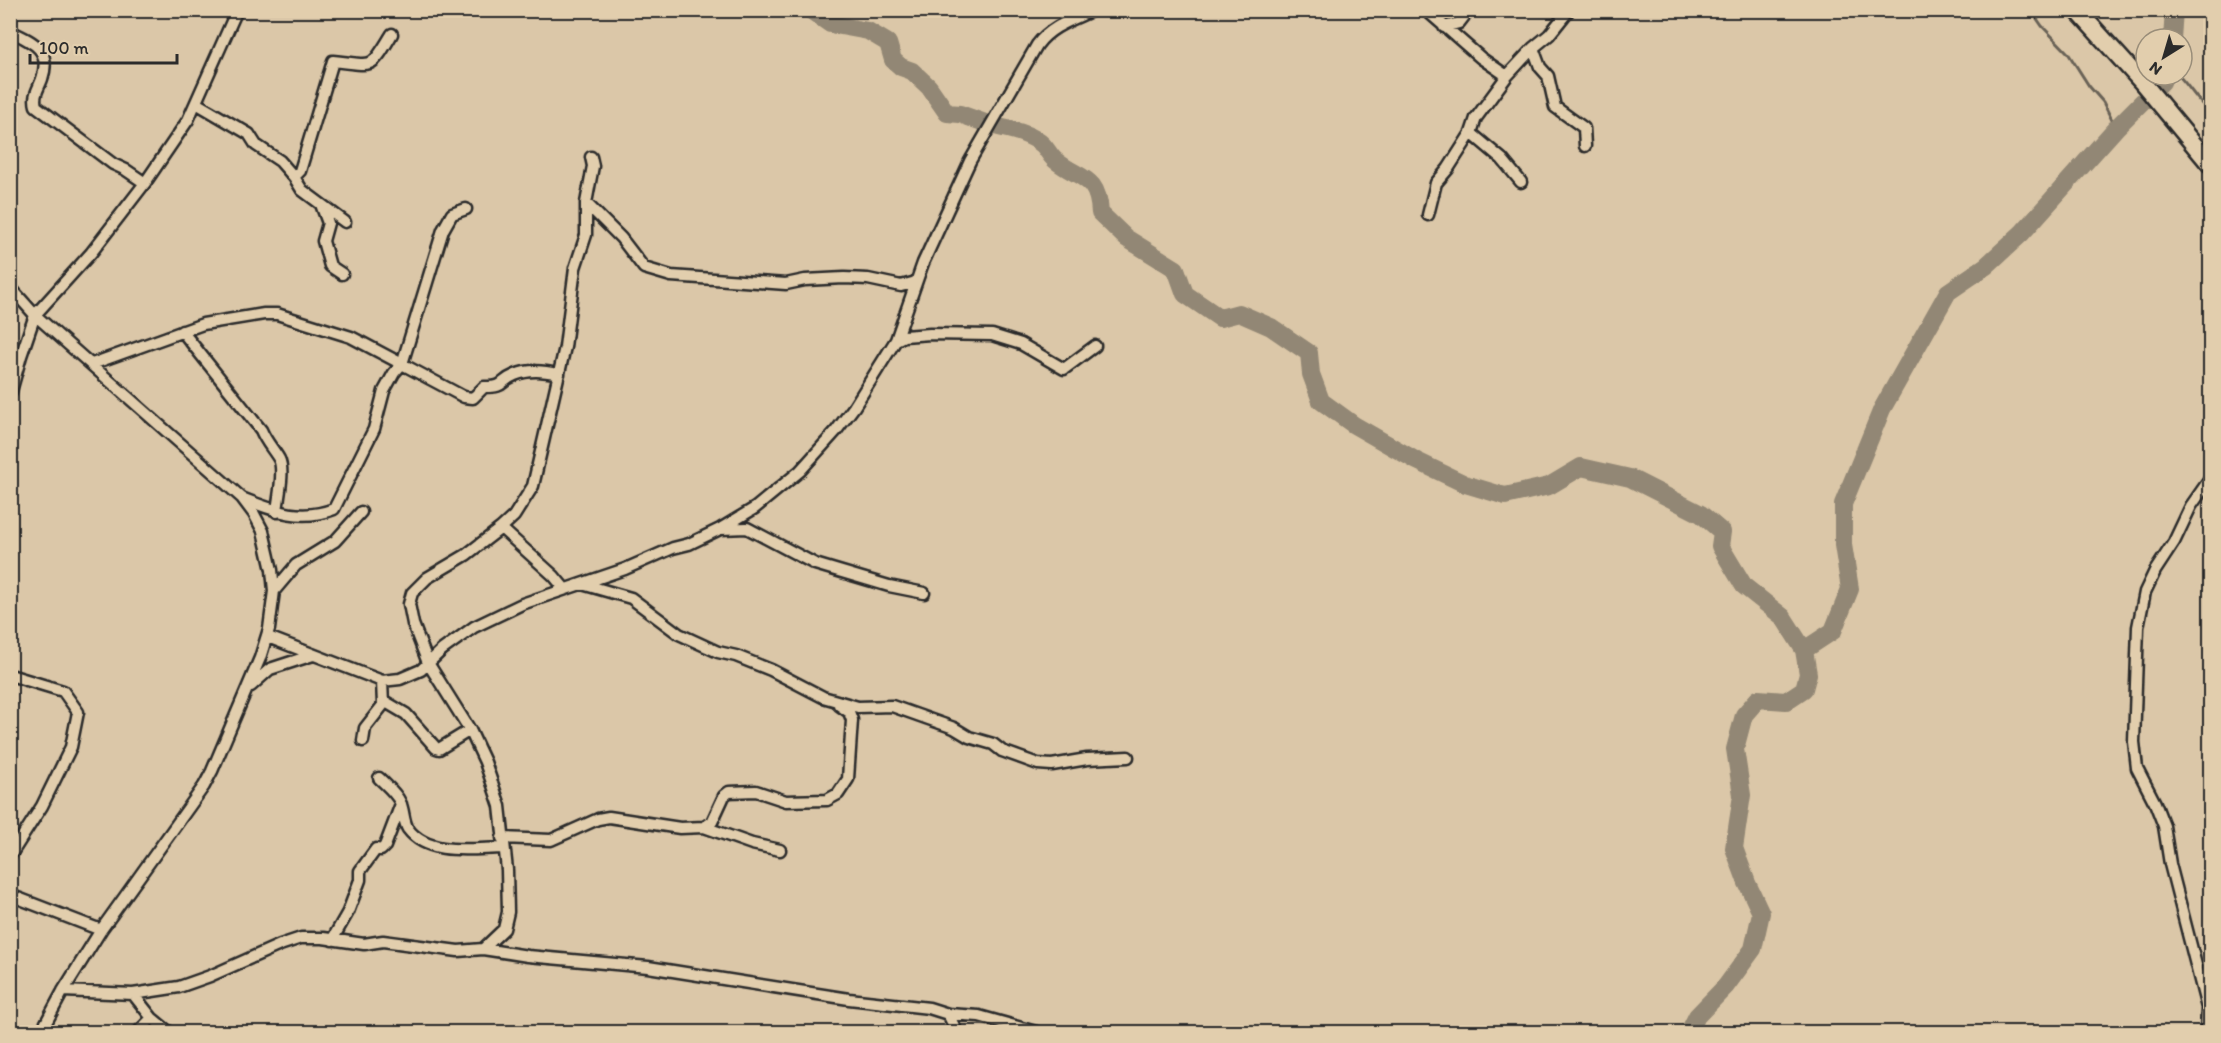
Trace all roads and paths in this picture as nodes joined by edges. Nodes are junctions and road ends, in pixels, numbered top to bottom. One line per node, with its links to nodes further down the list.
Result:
1 (237, 10): 12 (street)
2 (1093, 10): 26 (street)
3 (1426, 10): 7 (street)
4 (1469, 10): 7 (street)
5 (1569, 10): 10 (street)
6 (2077, 10): 16 (main road)
7 (1444, 27): 11 (street)
8 (10, 31): 19 (street)
9 (392, 34): 17 (street)
10 (1533, 48): 11 (street); 14 (street)
11 (1507, 76): 13 (street)
12 (196, 103): 17 (street); 19 (street)
13 (1471, 133): 18 (street); 23 (street)
14 (1585, 146)
15 (591, 157): 20 (street)
16 (2211, 164)
17 (294, 177): 21 (street)
18 (1521, 182)
19 (145, 183): 28 (street)
20 (586, 204): 26 (street); 34 (street)
21 (322, 206): 24 (street); 25 (street)
22 (466, 209): 33 (street)
23 (1428, 215)
24 (345, 222)
25 (342, 274)
26 (916, 282): 30 (street)
27 (10, 287): 28 (street)
28 (35, 315): 32 (street); 35 (street)
29 (182, 331): 32 (street); 33 (street); 38 (street)
30 (896, 340): 31 (street); 41 (street)
31 (1095, 346)
32 (92, 364): 37 (street)
33 (402, 364): 34 (street); 38 (street)
34 (559, 374): 40 (street)
35 (10, 395)
36 (2211, 479): 78 (street)
37 (242, 498): 38 (street); 44 (street)
38 (277, 512)
39 (361, 512): 44 (street)
40 (501, 528): 43 (street); 48 (street)
41 (720, 529): 42 (street); 45 (street)
42 (580, 583): 43 (street); 52 (street)
43 (564, 588): 48 (street)
44 (274, 591): 46 (street)
45 (924, 593)
46 (268, 637): 47 (street); 51 (street)
47 (313, 655): 50 (street); 51 (street)
48 (428, 663): 50 (street); 54 (street)
49 (10, 675): 62 (street)
50 (382, 681): 53 (street)
51 (243, 694): 64 (street)
52 (823, 697): 56 (street); 59 (street)
53 (384, 701): 54 (street); 55 (street)
54 (470, 730): 60 (street)
55 (363, 741)
56 (1128, 757)
57 (379, 778): 58 (street)
58 (402, 804): 60 (street); 65 (street)
59 (704, 827): 60 (street); 61 (street)
60 (503, 843): 66 (street)
61 (780, 850)
62 (10, 856)
63 (10, 895): 64 (street)
64 (101, 930): 67 (street)
65 (332, 940): 66 (street); 68 (street)
66 (483, 949): 69 (street)
67 (63, 991): 68 (street); 71 (street)
68 (133, 994): 70 (street)
69 (948, 1014): 76 (street); 77 (street)
70 (152, 1017): 74 (street); 75 (street)
71 (49, 1020): 72 (street); 73 (street)
72 (41, 1032)
73 (49, 1032)
74 (138, 1032)
75 (169, 1032)
76 (957, 1032)
77 (1036, 1032)
78 (2206, 1032)

